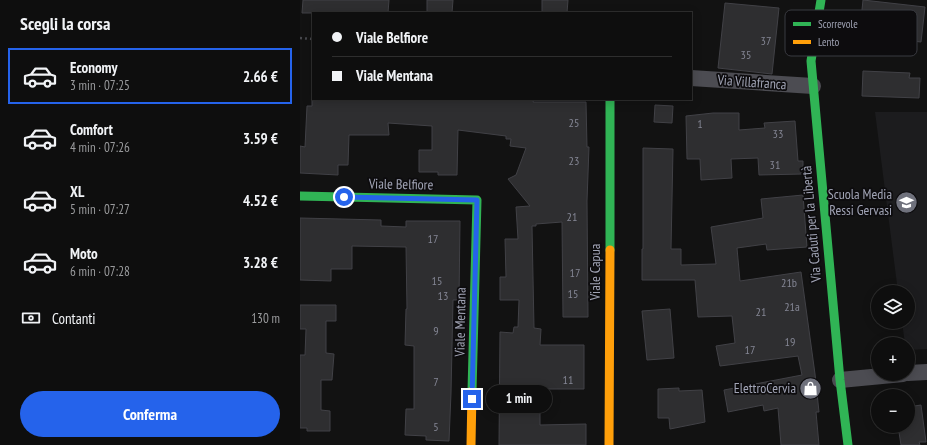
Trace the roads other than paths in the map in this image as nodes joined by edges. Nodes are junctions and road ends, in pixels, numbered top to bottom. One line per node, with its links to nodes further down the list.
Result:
1 (821, 0): 2 (street, Via Caduti per la Libertà)
2 (819, 10)
3 (812, 56): 5 (street, Via Caduti per la Libertà)
4 (692, 78): 5 (street, Via Villafranca)
5 (813, 86): 12 (street, Via Caduti per la Libertà)
6 (610, 100): 14 (street, Viale Capua)
7 (300, 196): 8 (street, Viale Belfiore)
8 (477, 200): 13 (street, Viale Mentana)
9 (927, 372): 10 (street)
10 (915, 373)
11 (871, 377): 12 (street)
12 (840, 380): 15 (street, Via Caduti per la Libertà)
13 (471, 445)
14 (609, 445)
15 (848, 445)

